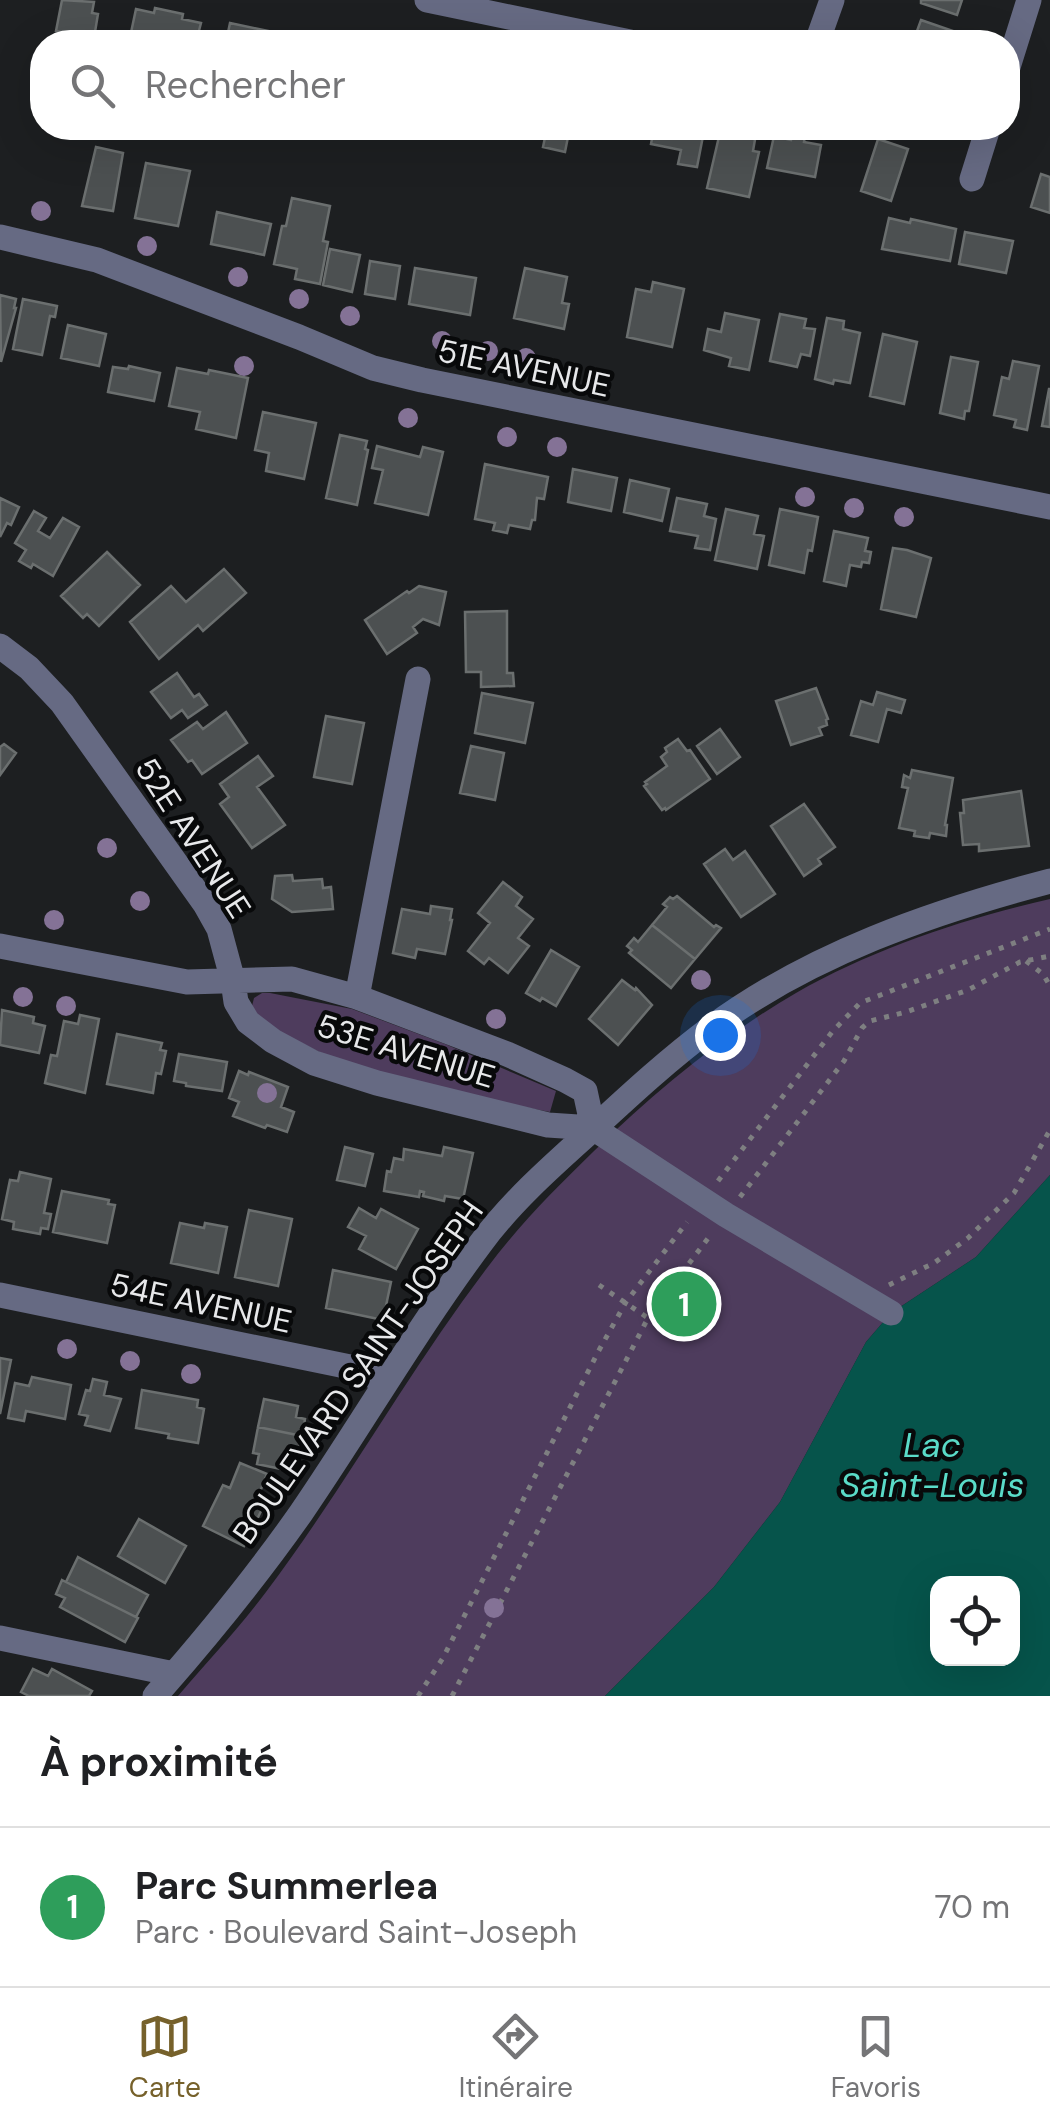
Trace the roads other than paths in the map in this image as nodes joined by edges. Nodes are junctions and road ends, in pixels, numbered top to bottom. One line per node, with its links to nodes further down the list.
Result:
1 (427, 0): 4 (street)
2 (832, 0): 5 (street)
3 (1029, 0): 6 (street)
4 (572, 30)
5 (821, 30)
6 (1020, 30)
7 (984, 140): 8 (street)
8 (972, 179)
9 (0, 237): 10 (street, 51E AVENUE)
10 (1050, 508)
11 (0, 646): 15 (street, 52E AVENUE)
12 (418, 679): 16 (street)
13 (1050, 881): 17 (street, BOULEVARD SAINT-JOSEPH)
14 (0, 946): 15 (street)
15 (233, 980): 16 (street); 17 (street, 53E AVENUE)
16 (358, 998): 17 (street)
17 (593, 1128): 19 (street); 20 (street, BOULEVARD SAINT-JOSEPH)
18 (0, 1294): 20 (street, 54E AVENUE)
19 (891, 1313)
20 (386, 1382): 22 (street, BOULEVARD SAINT-JOSEPH)
21 (0, 1638): 22 (street)
22 (174, 1674): 23 (street, BOULEVARD SAINT-JOSEPH)
23 (155, 1696)

